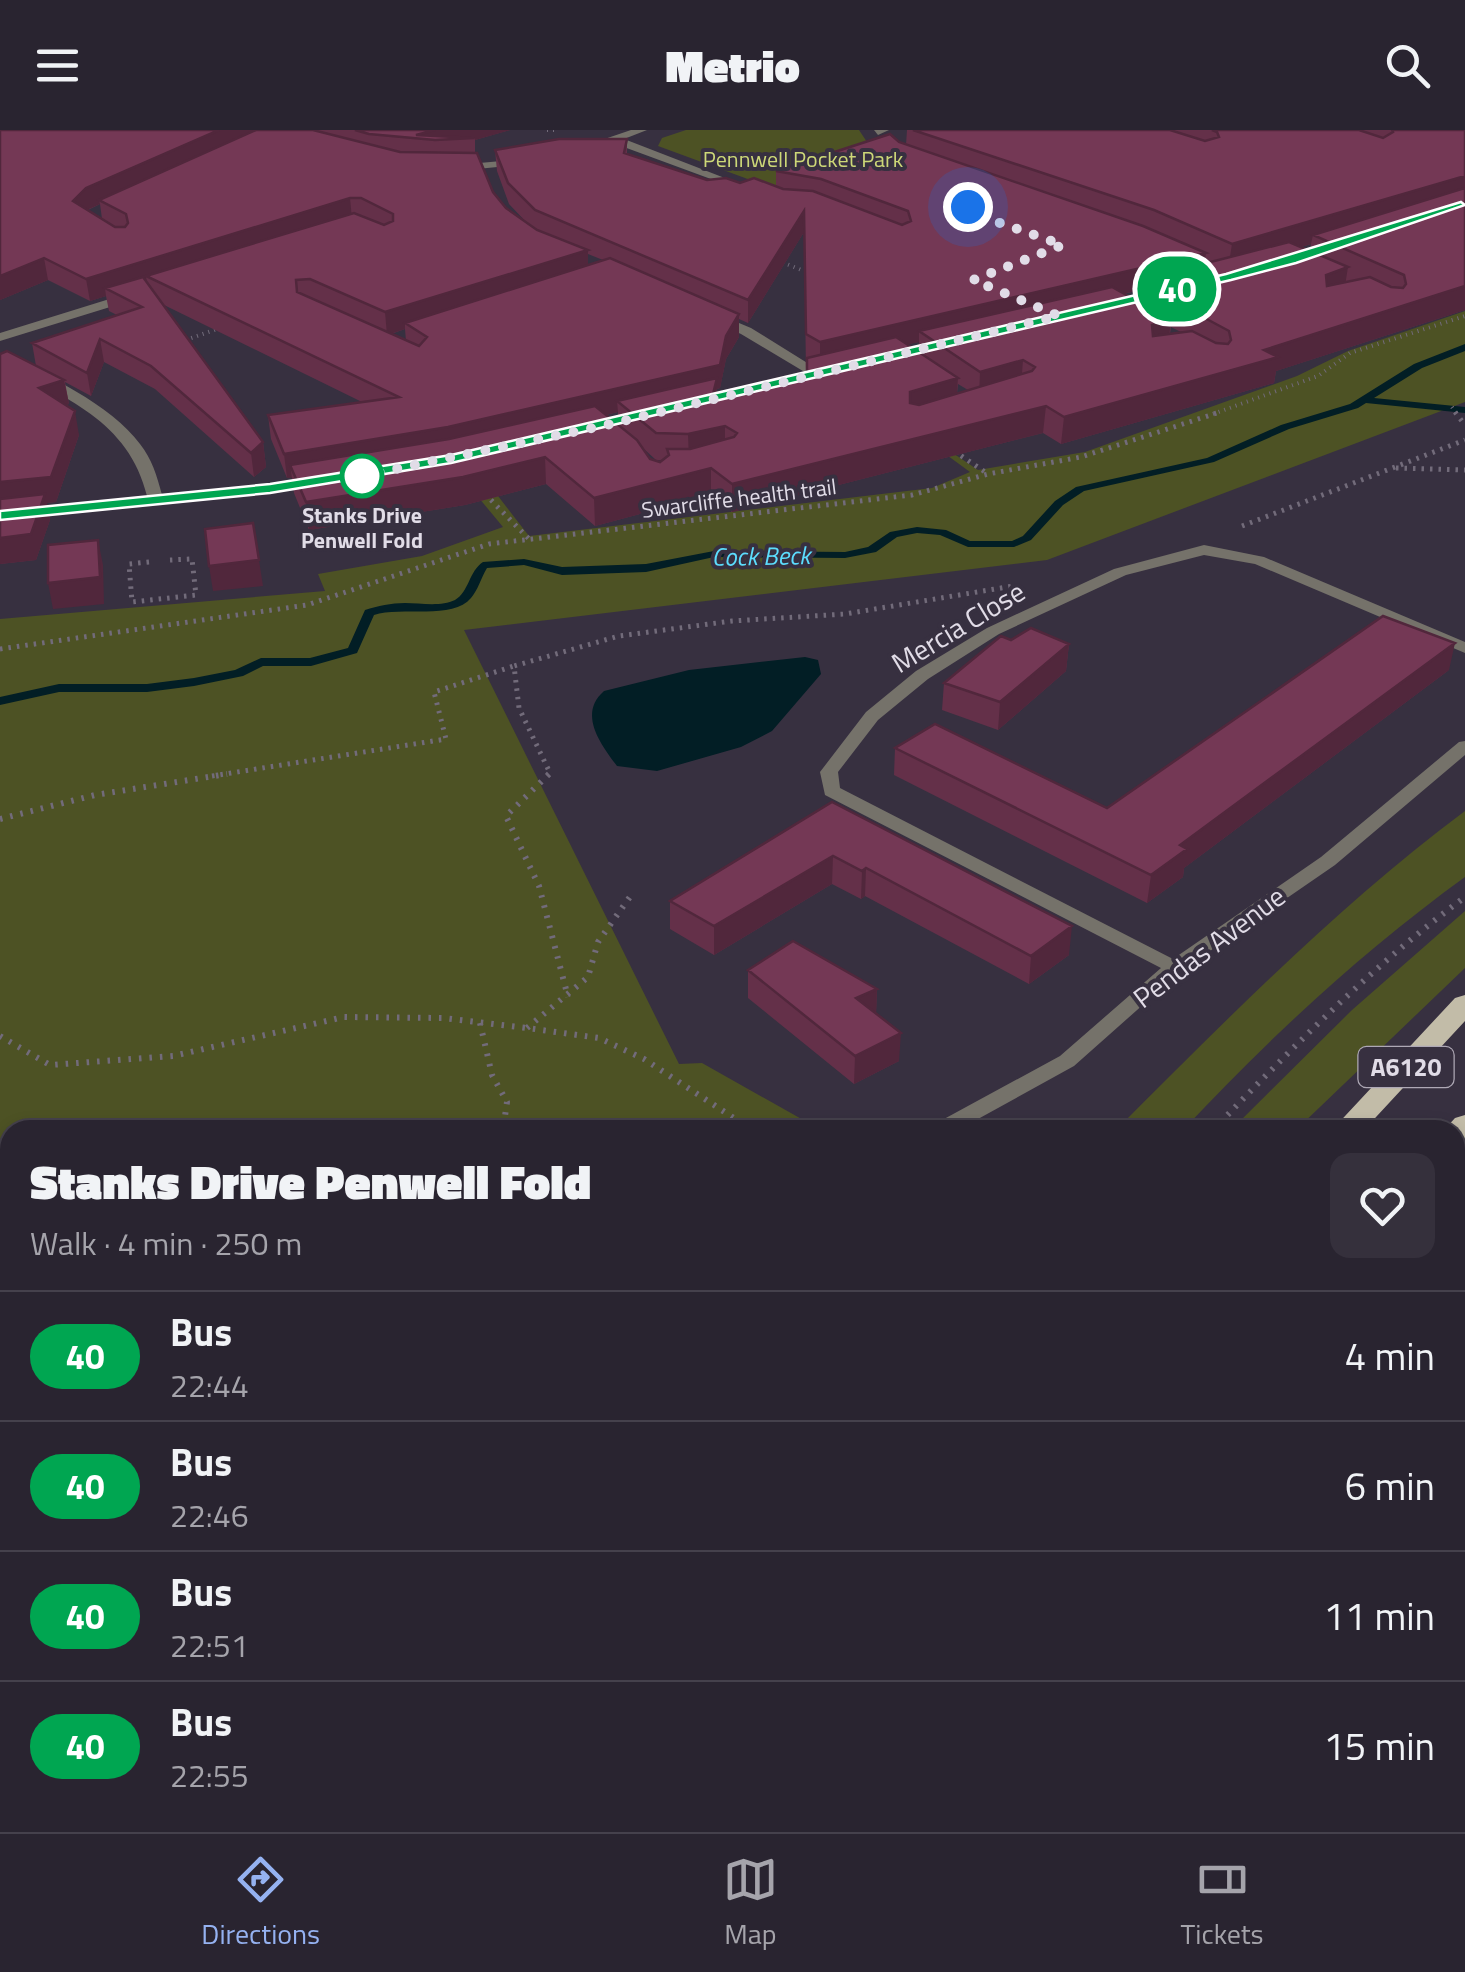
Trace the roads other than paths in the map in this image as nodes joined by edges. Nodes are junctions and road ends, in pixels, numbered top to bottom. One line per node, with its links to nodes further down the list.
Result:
1 (642, 130): 3 (street)
2 (880, 131): 4 (street)
3 (613, 139): 5 (street); 8 (street)
4 (891, 148)
5 (572, 151)
6 (543, 160): 7 (street)
7 (443, 168)
8 (755, 192)
9 (138, 294): 11 (street)
10 (696, 309): 14 (street)
11 (0, 337)
12 (0, 360): 17 (street)
13 (834, 370): 14 (street)
14 (818, 374): 15 (street)
15 (800, 379)
16 (337, 480): 17 (street)
17 (156, 502): 18 (street)
18 (0, 516)
19 (1465, 648): 21 (street, Mercia Close)
20 (1465, 746): 21 (street, Pendas Avenue)
21 (1174, 967): 23 (street, Pendas Avenue)
22 (1465, 1004): 24 (highway, A6120)
23 (959, 1120)
24 (1355, 1120)

